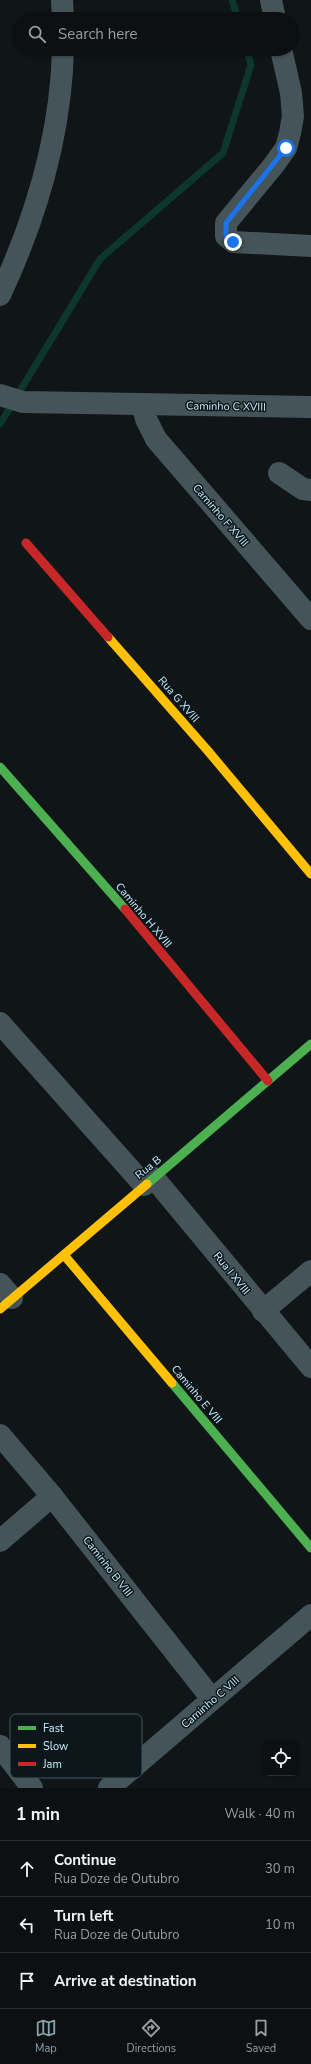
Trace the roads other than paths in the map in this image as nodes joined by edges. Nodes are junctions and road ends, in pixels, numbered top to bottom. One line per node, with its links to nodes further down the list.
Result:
1 (62, 0): 3 (street)
2 (271, 0): 4 (street)
3 (63, 12)
4 (274, 12)
5 (63, 56): 8 (street)
6 (283, 56): 7 (street)
7 (311, 246)
8 (0, 295)
9 (8, 398): 10 (street, Caminho C XVIII)
10 (142, 404): 11 (street, Caminho C XVIII); 15 (street, Caminho F XVIII)
11 (311, 407)
12 (279, 473): 13 (street)
13 (311, 490)
14 (26, 543): 17 (street, Rua G XVIII)
15 (311, 619)
16 (0, 766): 20 (street, Caminho H XVIII)
17 (311, 874)
18 (0, 1023): 21 (street, Rua I XVIII)
19 (311, 1044): 20 (street, Rua B)
20 (268, 1081): 21 (street, Rua B)
21 (149, 1182): 22 (street, Rua B); 25 (street, Rua I XVIII)
22 (64, 1255): 24 (street, Rua B); 30 (street, Caminho E VIII)
23 (311, 1271): 25 (street)
24 (4, 1297)
25 (263, 1311): 26 (street, Rua I XVIII)
26 (311, 1368)
27 (0, 1435): 28 (street, Caminho B VIII)
28 (52, 1496): 29 (street); 32 (street, Caminho B VIII)
29 (0, 1541)
30 (311, 1548)
31 (311, 1615): 32 (street, Caminho C VIII)
32 (212, 1699): 35 (street, Caminho C VIII)
33 (0, 1746): 34 (street)
34 (10, 1759)
35 (142, 1759)
36 (24, 1778): 38 (street)
37 (121, 1778): 39 (street, Caminho C VIII)
38 (32, 1788)
39 (109, 1788)

